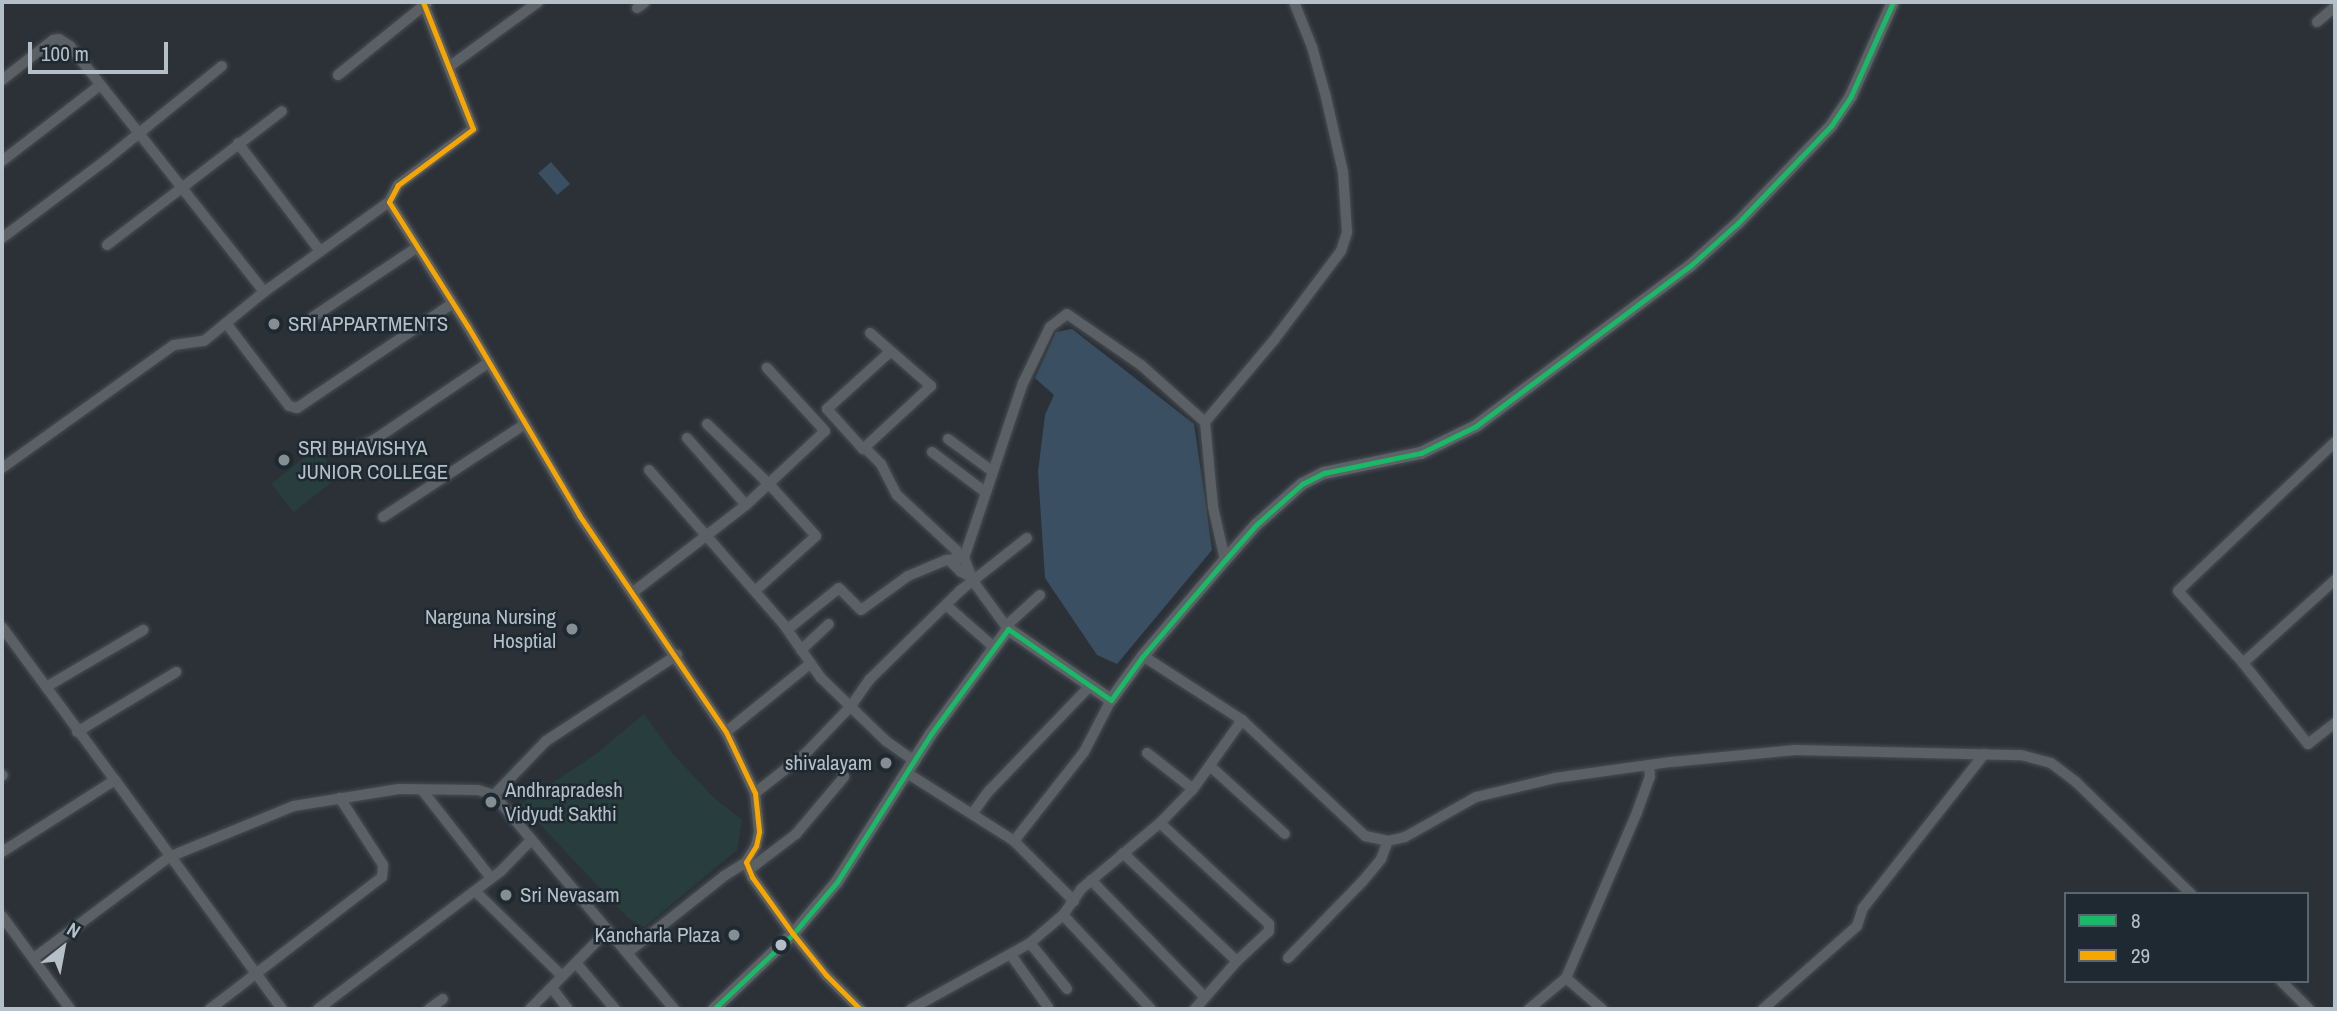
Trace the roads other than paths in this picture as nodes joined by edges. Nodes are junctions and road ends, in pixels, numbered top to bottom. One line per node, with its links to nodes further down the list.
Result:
1 (538, 2): 8 (street)
2 (1294, 2): 31 (street)
3 (1893, 2): 51 (main road)
4 (425, 3): 8 (street); 9 (street)
5 (2335, 7): 6 (street)
6 (2316, 22)
7 (222, 66): 13 (street)
8 (450, 66): 17 (street)
9 (338, 75)
10 (2, 80): 11 (street)
11 (99, 86): 13 (street); 15 (street)
12 (282, 111): 14 (street)
13 (138, 132): 16 (street); 18 (street)
14 (238, 143): 16 (street); 21 (street)
15 (2, 161)
16 (181, 187): 19 (street); 22 (street)
17 (389, 202): 20 (street); 21 (street)
18 (2, 238)
19 (107, 245)
20 (416, 248): 23 (street); 24 (street)
21 (320, 251): 22 (street)
22 (264, 292): 25 (street)
23 (452, 304): 25 (street); 28 (street)
24 (313, 317)
25 (226, 323): 41 (street)
26 (870, 333): 27 (street)
27 (891, 351): 30 (street); 39 (street)
28 (489, 362): 32 (street); 38 (street)
29 (767, 368): 34 (street)
30 (836, 421): 34 (street); 39 (street)
31 (1205, 422): 43 (street); 51 (street)
32 (525, 424): 47 (street); 55 (street)
33 (707, 424): 44 (street)
34 (825, 431): 44 (street)
35 (687, 438): 46 (street)
36 (948, 439): 43 (street)
37 (2335, 442): 70 (street)
38 (360, 446)
39 (864, 447): 50 (street)
40 (932, 452): 45 (street)
41 (2, 468)
42 (649, 470): 48 (street)
43 (992, 471): 45 (street)
44 (769, 484): 46 (street); 54 (street)
45 (985, 492): 50 (street)
46 (746, 505): 48 (street)
47 (383, 517)
48 (706, 537): 54 (street); 55 (street)
49 (1027, 538): 52 (street)
50 (957, 558): 52 (street); 61 (street)
51 (1225, 560): 68 (main road)
52 (972, 578): 57 (street); 60 (street)
53 (2335, 580): 70 (street)
54 (755, 591): 61 (street)
55 (632, 593): 67 (street)
56 (1040, 595): 60 (street)
57 (946, 605): 64 (street); 75 (street)
58 (829, 624): 66 (street)
59 (2, 627): 63 (street)
60 (1007, 627): 64 (main road); 72 (main road)
61 (788, 629): 66 (street)
62 (142, 630): 73 (street)
63 (13, 642): 65 (street); 73 (street)
64 (995, 648): 82 (main road)
65 (2, 650)
66 (801, 650): 69 (street)
67 (677, 655): 79 (street); 91 (street)
68 (1143, 656): 74 (main road); 76 (street)
69 (811, 663): 75 (street); 79 (street)
70 (2242, 663): 77 (street)
71 (176, 673): 78 (street)
72 (1090, 686): 74 (main road); 93 (street)
73 (46, 687): 78 (street)
74 (1111, 700): 97 (street)
75 (851, 706): 82 (street); 90 (street)
76 (1242, 720): 84 (street); 98 (street)
77 (2335, 723)
78 (77, 732): 87 (street)
79 (726, 732): 90 (street)
80 (1147, 753): 88 (street)
81 (1984, 754): 83 (street); 106 (street); 144 (street)
82 (915, 761): 85 (main road)
83 (1649, 765): 98 (street); 121 (street)
84 (1210, 766): 88 (street); 95 (street)
85 (907, 773): 93 (street); 111 (main road)
86 (844, 777): 102 (street)
87 (115, 780): 99 (street); 101 (street)
88 (1193, 789): 94 (street)
89 (422, 790): 91 (street); 92 (street); 103 (street)
90 (755, 793): 102 (street)
91 (494, 795): 96 (street)
92 (340, 798): 101 (street); 119 (street)
93 (972, 814): 97 (street)
94 (1160, 822): 100 (street); 117 (street)
95 (1285, 834)
96 (531, 840): 103 (street); 110 (street)
97 (1014, 841): 107 (street)
98 (1388, 841): 116 (street)
99 (2, 852)
100 (1123, 853): 104 (street); 117 (street)
101 (169, 858): 115 (street); 119 (street)
102 (748, 866): 111 (street); 113 (street)
103 (491, 878): 105 (street)
104 (1091, 880): 107 (street); 125 (street)
105 (475, 891): 120 (street); 131 (street)
106 (2189, 892)
107 (1074, 901): 108 (street)
108 (1063, 915): 112 (street); 140 (street)
109 (2, 916): 115 (street)
110 (607, 931): 113 (street); 118 (street)
111 (793, 934): 137 (main road); 138 (street)
112 (1030, 943): 114 (street); 124 (street)
113 (628, 953): 136 (street)
114 (1011, 955): 127 (street); 139 (street)
115 (34, 958): 128 (street)
116 (1288, 958)
117 (1237, 961): 125 (street)
118 (576, 963): 120 (street); 135 (street)
119 (258, 974): 129 (street); 130 (street)
120 (562, 976): 123 (street)
121 (1566, 978): 142 (street); 143 (street)
122 (2283, 983): 145 (street)
123 (552, 988): 133 (street); 134 (street)
124 (1067, 989)
125 (1204, 996): 141 (street)
126 (443, 999): 132 (street)
127 (1048, 1007)
128 (70, 1009)
129 (210, 1009)
130 (282, 1009)
131 (318, 1009)
132 (429, 1009)
133 (530, 1009)
134 (568, 1009)
135 (615, 1009)
136 (674, 1009)
137 (714, 1009)
138 (860, 1009)
139 (911, 1009)
140 (1151, 1009)
141 (1195, 1009)
142 (1529, 1009)
143 (1602, 1009)
144 (1763, 1009)
145 (2309, 1009)

